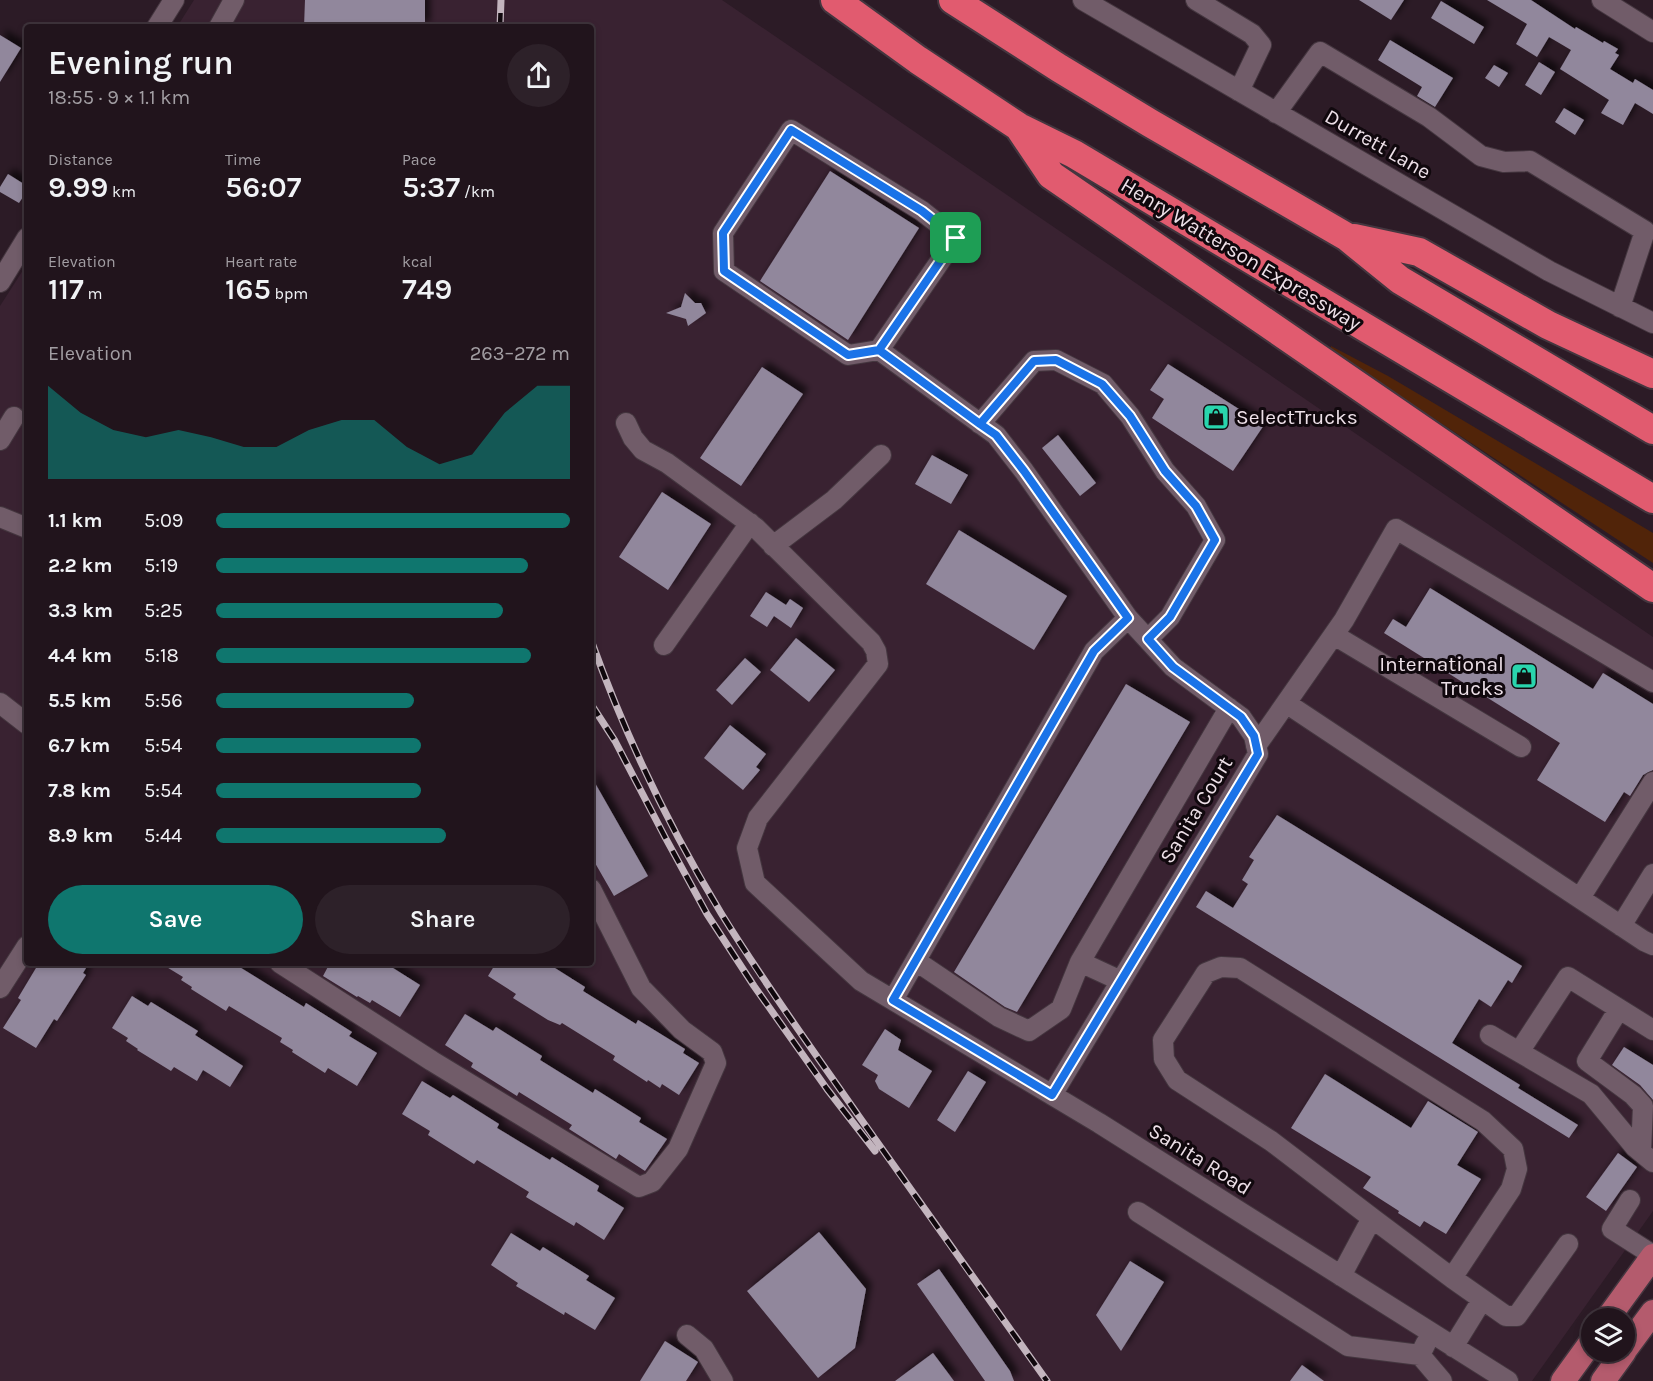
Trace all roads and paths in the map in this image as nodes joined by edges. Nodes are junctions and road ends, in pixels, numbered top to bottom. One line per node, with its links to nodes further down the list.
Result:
1 (174, 0): 8 (street)
2 (234, 0): 9 (street)
3 (834, 0): 13 (highway, Henry Watterson Expressway)
4 (953, 0): 14 (highway)
5 (1083, 0): 11 (street, Durrett Lane)
6 (1196, 0): 11 (street)
7 (1602, 0): 10 (street)
8 (159, 24)
9 (221, 24)
10 (1653, 32)
11 (1239, 91): 12 (street, Durrett Lane)
12 (1276, 112): 17 (street, Durrett Lane); 17 (street)
13 (1019, 127): 27 (highway, Henry Watterson Expressway); 32 (highway)
14 (1347, 237): 20 (highway); 24 (highway)
15 (24, 243): 16 (street)
16 (0, 282)
17 (1620, 307): 18 (street, Durrett Lane)
18 (1653, 322)
19 (879, 350): 19 (street); 23 (street, Sanita Court)
20 (1653, 374)
21 (14, 417): 25 (street)
22 (626, 423): 29 (street)
23 (980, 424): 33 (street, Sanita Court); 35 (street)
24 (1653, 430)
25 (0, 440)
26 (881, 455): 31 (street)
27 (1653, 499)
28 (0, 517): 30 (street)
29 (750, 524): 31 (street); 36 (street)
30 (24, 527)
31 (773, 546): 56 (street, Sanita Road)
32 (1653, 588)
33 (1128, 618): 35 (street, Sanita Court); 51 (street)
34 (1334, 635): 37 (street); 38 (street); 43 (street)
35 (1148, 639): 40 (street, Sanita Court)
36 (664, 645)
37 (1653, 682)
38 (1286, 703): 42 (street); 47 (street)
39 (0, 704): 41 (street)
40 (1229, 708): 42 (street, Sanita Court); 52 (street)
41 (24, 722)
42 (1256, 746): 54 (street, Sanita Court)
43 (1521, 747)
44 (1653, 782): 47 (street)
45 (1653, 874): 48 (street)
46 (594, 895): 53 (street)
47 (1580, 898): 48 (street)
48 (1621, 926): 49 (street)
49 (1653, 945)
50 (24, 951): 55 (street)
51 (916, 961): 52 (street); 56 (street)
52 (1080, 962): 54 (street)
53 (285, 966)
54 (1121, 981): 61 (street, Sanita Court)
55 (0, 988)
56 (893, 1000): 61 (street, Sanita Road)
57 (1619, 1009): 58 (street); 60 (street); 62 (street)
58 (1653, 1030)
59 (1490, 1035): 60 (street)
60 (1519, 1052): 62 (street)
61 (1052, 1095): 68 (street, Sanita Road)
62 (1647, 1157)
63 (1630, 1200): 67 (street)
64 (1138, 1212): 77 (street)
65 (1372, 1218): 68 (street); 69 (street); 69 (street)
66 (1568, 1244): 70 (street)
67 (1653, 1256): 71 (main road)
68 (1341, 1276): 73 (street, Sanita Road)
69 (1452, 1278): 70 (street)
70 (1482, 1300): 76 (street)
71 (1615, 1308)
72 (1650, 1324): 75 (main road)
73 (1431, 1333): 76 (street, Sanita Road); 77 (street)
74 (687, 1335): 80 (street)
75 (1635, 1340)
76 (1453, 1347): 82 (street, Sanita Road)
77 (1420, 1355): 81 (street)
78 (1581, 1356): 83 (main road)
79 (1616, 1362): 84 (main road)
80 (723, 1381)
81 (1442, 1381)
82 (1508, 1381)
83 (1563, 1381)
84 (1603, 1381)

